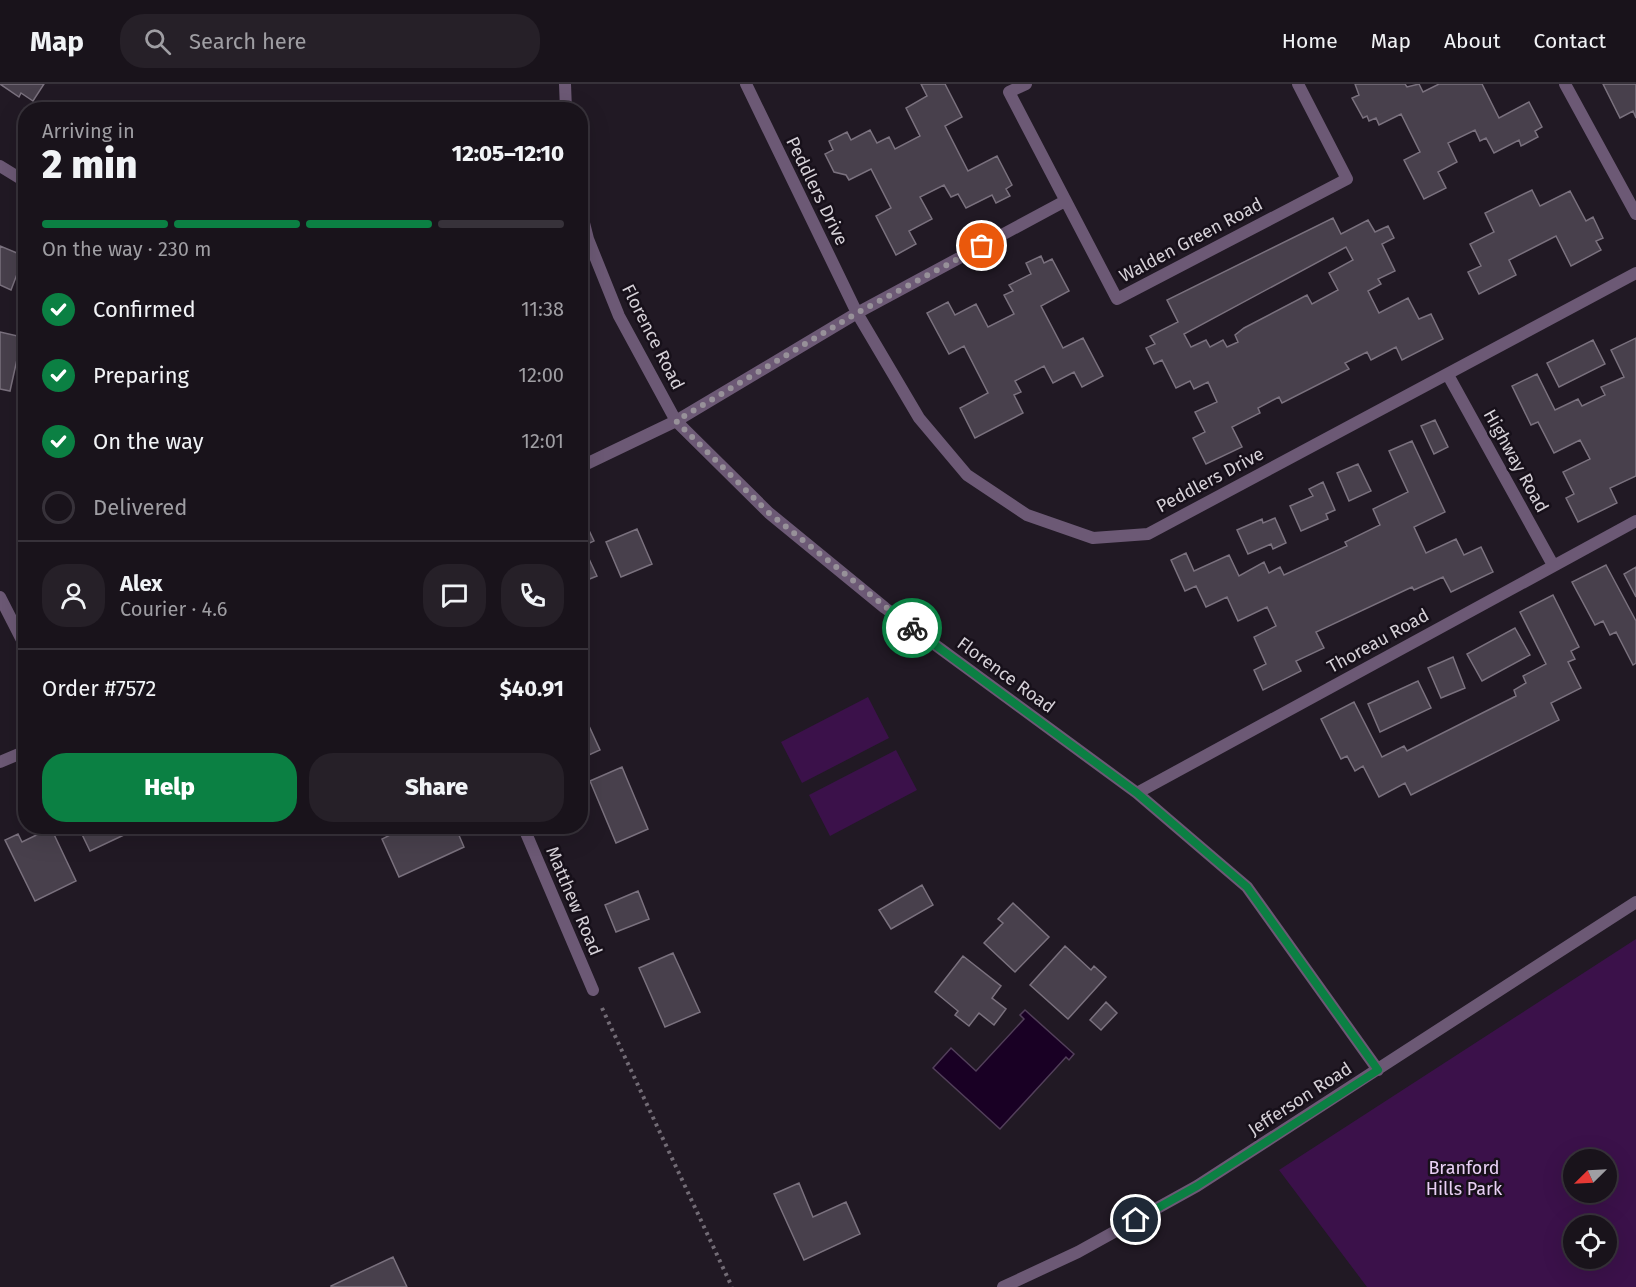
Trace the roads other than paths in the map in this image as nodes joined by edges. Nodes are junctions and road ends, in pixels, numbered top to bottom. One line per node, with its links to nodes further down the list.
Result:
1 (565, 84): 6 (street)
2 (746, 84): 13 (street, Peddlers Drive)
3 (1026, 84): 9 (street, Walden Green Road)
4 (1298, 84): 9 (street, Walden Green Road)
5 (1565, 84): 10 (street)
6 (566, 102)
7 (0, 166): 8 (street)
8 (18, 177)
9 (1065, 201): 13 (street)
10 (1636, 214)
11 (588, 239): 15 (street, Florence Road)
12 (1636, 273): 14 (street, Peddlers Drive)
13 (857, 313): 14 (street, Peddlers Drive); 15 (street)
14 (1448, 375): 18 (street, Highway Road)
15 (676, 421): 16 (street); 23 (street, Florence Road)
16 (588, 463)
17 (1636, 521): 18 (street, Thoreau Road)
18 (1553, 566): 23 (street, Thoreau Road)
19 (0, 597): 20 (street)
20 (18, 632)
21 (18, 754): 22 (street)
22 (0, 762)
23 (1137, 793): 27 (street, Florence Road)
24 (525, 834): 26 (street, Matthew Road)
25 (1636, 902): 27 (street, Jefferson Road)
26 (593, 990)
27 (1378, 1070): 28 (street, Jefferson Road)
28 (1003, 1287)

